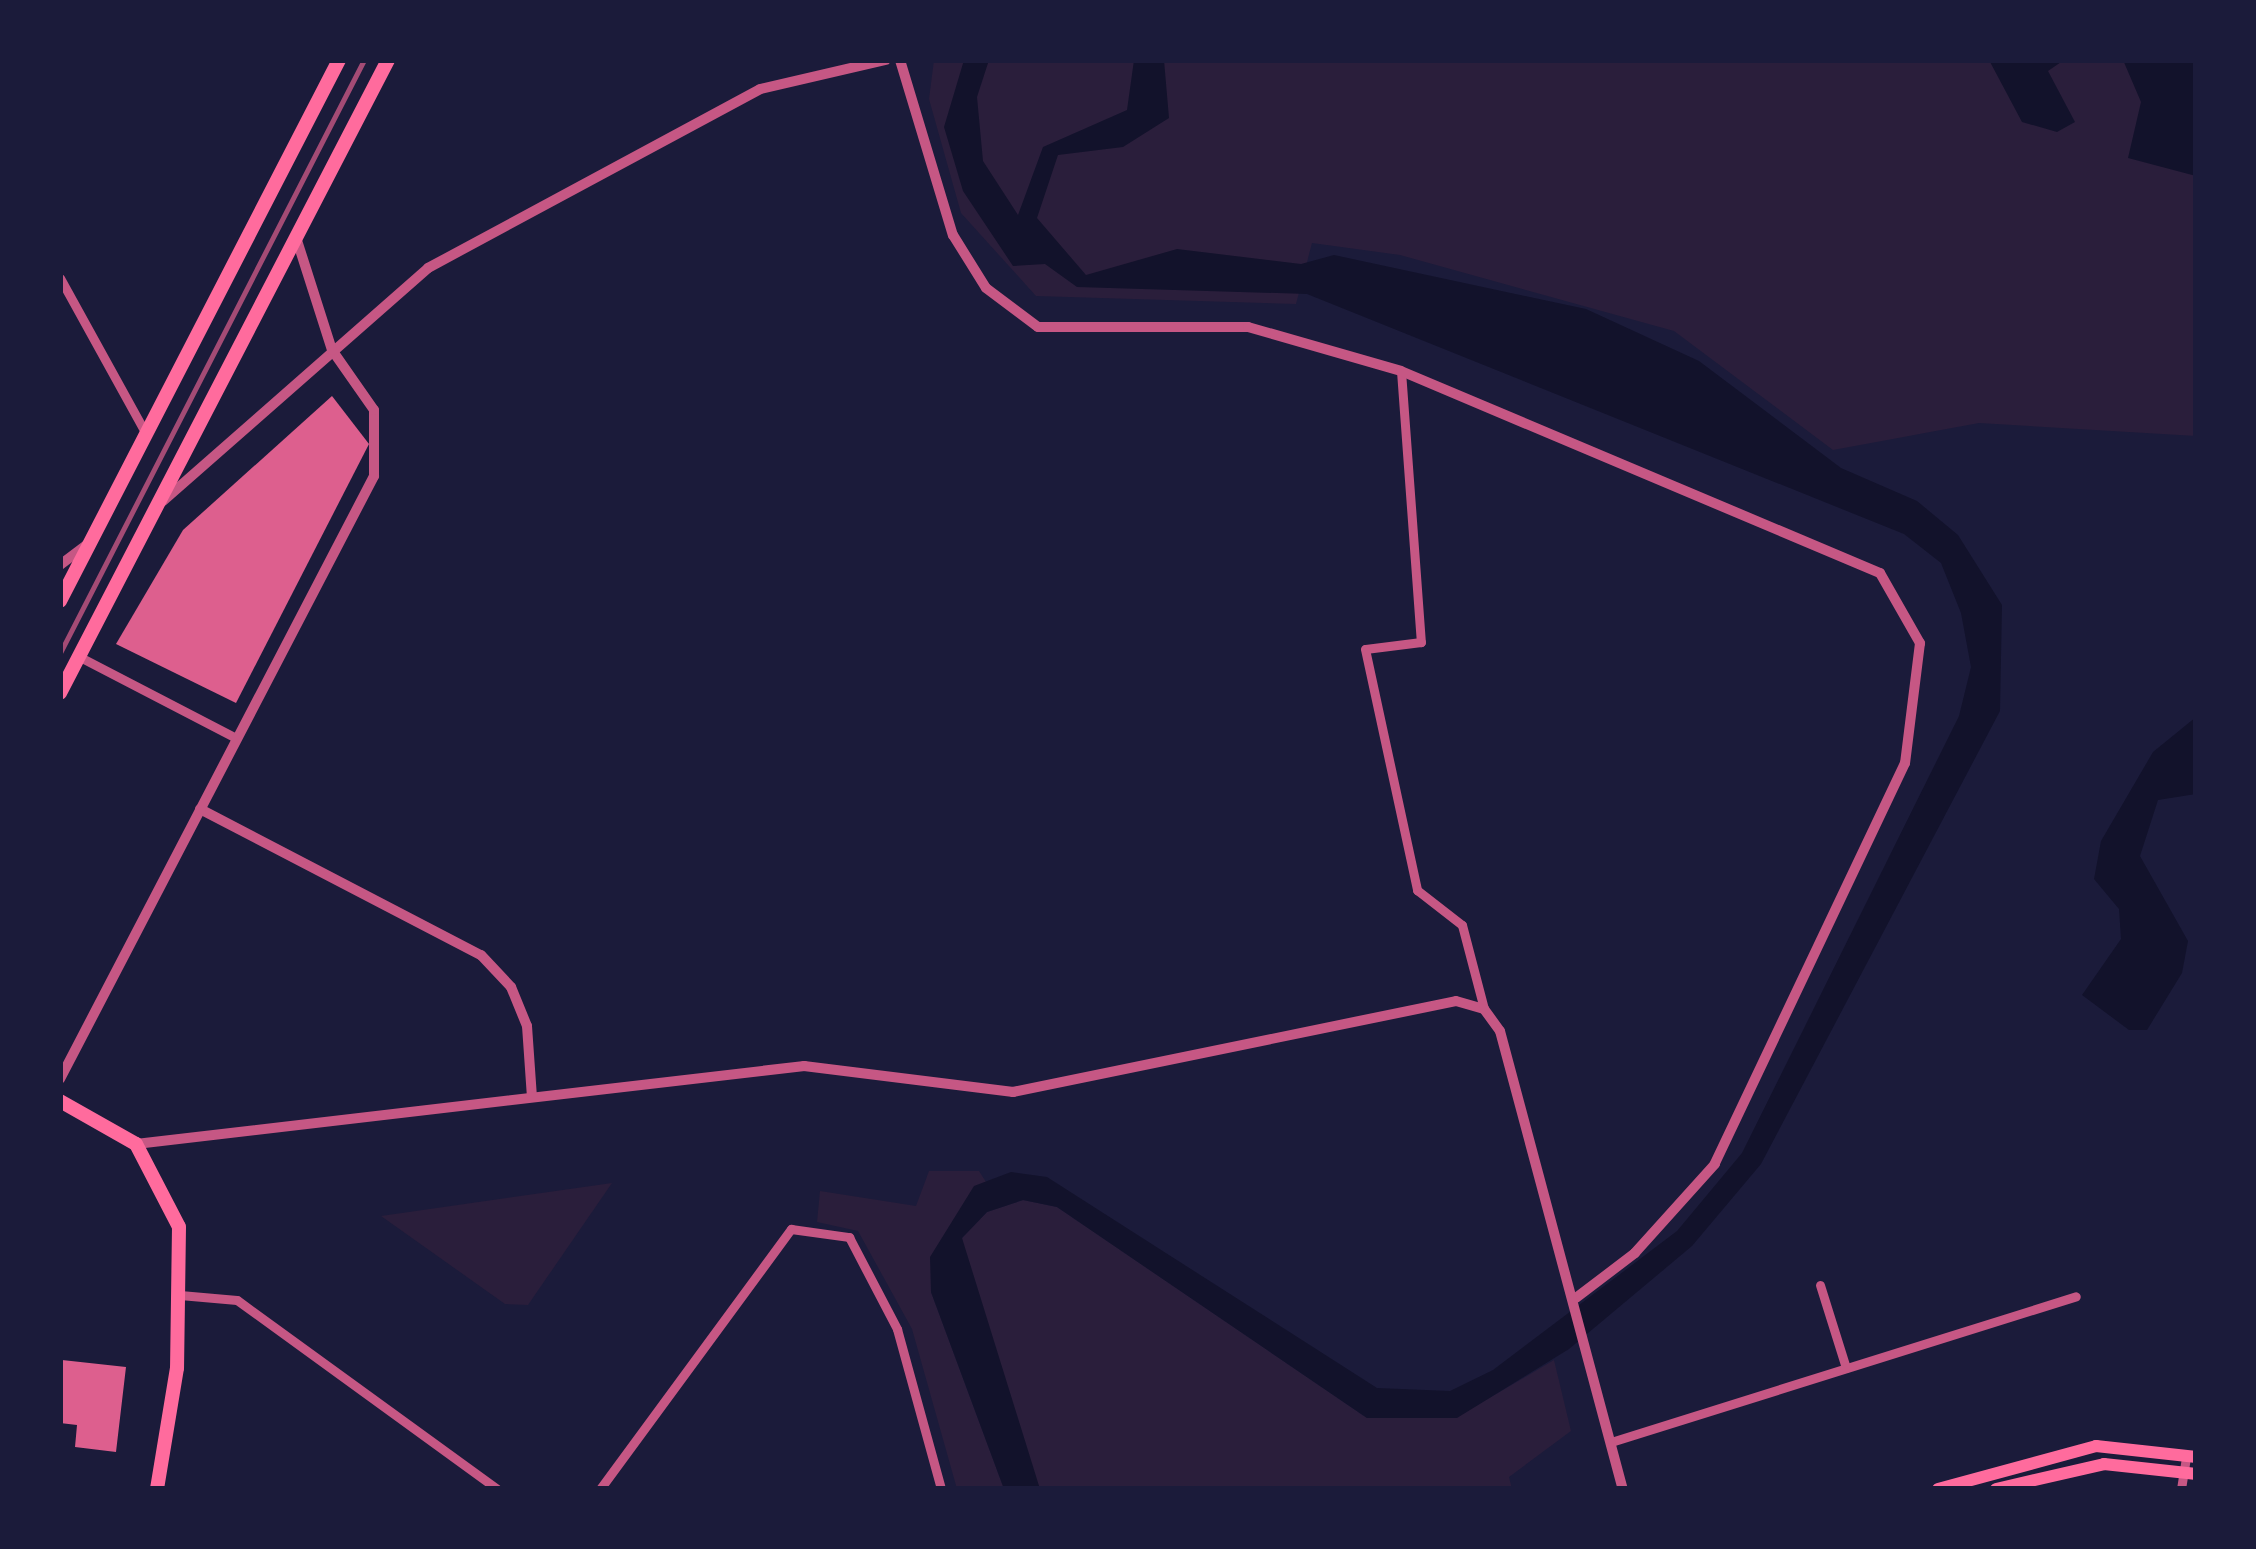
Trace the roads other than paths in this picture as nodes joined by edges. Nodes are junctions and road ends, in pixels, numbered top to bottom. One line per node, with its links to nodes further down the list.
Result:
1 (339, 60): 9 (main road)
2 (886, 60): 7 (street)
3 (900, 60): 8 (street)
4 (383, 62): 5 (main road)
5 (297, 240): 7 (street); 10 (main road)
6 (60, 278): 9 (street)
7 (332, 350): 10 (street); 16 (street)
8 (1401, 371): 18 (street); 26 (street)
9 (146, 434): 11 (main road)
10 (151, 512): 14 (main road)
11 (90, 543): 12 (street); 13 (main road)
12 (60, 565)
13 (60, 601)
14 (78, 656): 15 (main road); 16 (street)
15 (60, 693)
16 (236, 738): 17 (street)
17 (200, 809): 19 (street); 20 (street)
18 (1484, 1010): 20 (street); 26 (street)
19 (60, 1078)
20 (532, 1097): 22 (street)
21 (60, 1101): 22 (main road)
22 (136, 1144): 24 (main road)
23 (1820, 1285): 27 (street)
24 (180, 1295): 31 (main road); 32 (street)
25 (2076, 1296): 27 (street)
26 (1576, 1298): 28 (street)
27 (1846, 1368): 28 (street)
28 (1611, 1442): 35 (street)
29 (2191, 1457): 30 (street); 36 (main road)
30 (2190, 1473): 37 (main road); 38 (street)
31 (157, 1489)
32 (497, 1489)
33 (600, 1489): 34 (street)
34 (941, 1489)
35 (1622, 1489)
36 (1938, 1489)
37 (1996, 1489)
38 (2181, 1489)

